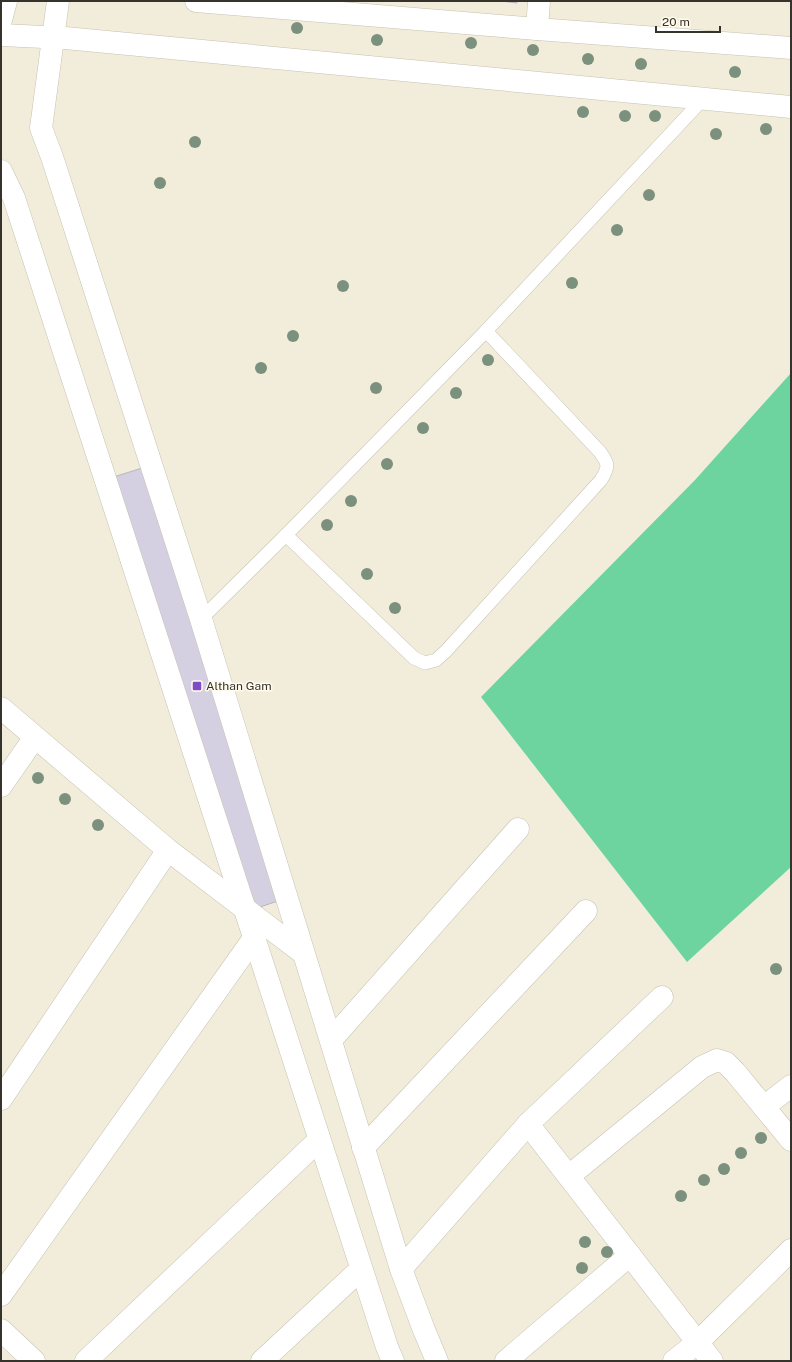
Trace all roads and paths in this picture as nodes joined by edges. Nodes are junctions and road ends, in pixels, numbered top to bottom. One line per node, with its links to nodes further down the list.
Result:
1 (6, 1): 5 (street)
2 (58, 1): 8 (street)
3 (196, 1): 6 (street)
4 (539, 1): 6 (street)
5 (1, 20)
6 (537, 29): 9 (street)
7 (1, 35): 8 (street)
8 (52, 38): 10 (street); 15 (street)
9 (791, 48)
10 (704, 98): 11 (street); 13 (lane)
11 (791, 107)
12 (1, 171): 21 (street)
13 (486, 331): 14 (lane); 14 (lane)
14 (286, 535): 15 (lane)
15 (201, 619): 24 (street)
16 (1, 708): 17 (street)
17 (35, 737): 18 (street); 20 (street)
18 (1, 786)
19 (518, 829): 26 (street)
20 (168, 850): 21 (street); 28 (street)
21 (245, 909): 23 (street); 24 (street)
22 (586, 911): 33 (street)
23 (254, 938): 31 (street); 39 (street)
24 (304, 953): 26 (street)
25 (662, 997): 30 (street)
26 (331, 1040): 33 (street)
27 (791, 1086): 29 (street)
28 (1, 1099)
29 (765, 1106): 32 (street); 34 (street)
30 (528, 1124): 34 (street); 38 (street)
31 (319, 1140): 37 (street); 43 (street)
32 (791, 1140)
33 (363, 1148): 38 (street)
34 (569, 1176): 36 (street)
35 (791, 1250): 41 (street)
36 (630, 1255): 41 (street); 47 (street)
37 (361, 1269): 44 (street); 45 (street)
38 (401, 1269): 46 (street)
39 (1, 1295)
40 (1, 1330): 42 (street)
41 (697, 1343): 48 (street); 49 (street)
42 (34, 1361)
43 (86, 1361)
44 (262, 1361)
45 (393, 1361)
46 (437, 1361)
47 (506, 1361)
48 (674, 1361)
49 (712, 1361)

